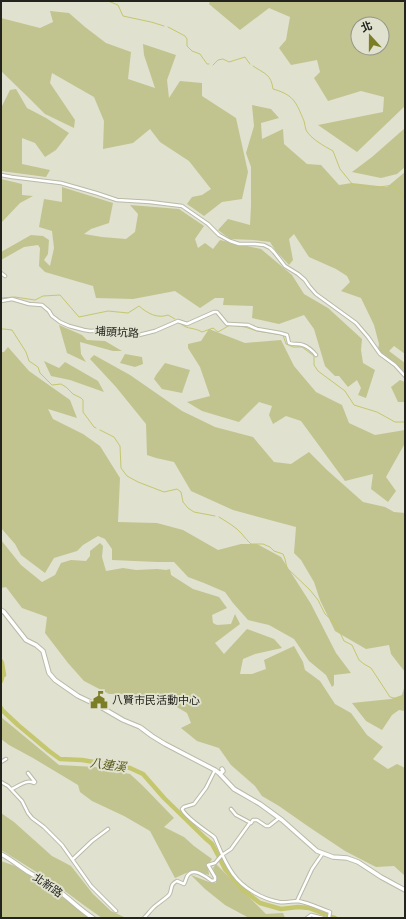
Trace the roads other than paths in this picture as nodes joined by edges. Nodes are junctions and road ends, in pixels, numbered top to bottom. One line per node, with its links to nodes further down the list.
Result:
1 (1, 175): 6 (street)
2 (1, 273): 3 (street)
3 (5, 276)
4 (1, 301): 5 (street, 埔頭坑路)
5 (316, 355)
6 (405, 376)
7 (1, 610): 11 (street)
8 (6, 759): 9 (street)
9 (1, 762)
10 (222, 769): 13 (street)
11 (215, 770): 13 (street); 22 (street)
12 (28, 773): 15 (street)
13 (220, 774): 17 (street)
14 (1, 782): 15 (street)
15 (12, 790): 23 (street)
16 (231, 809): 18 (street)
17 (279, 818): 18 (street); 20 (street)
18 (251, 823): 22 (street)
19 (108, 829): 23 (street)
20 (323, 853): 24 (street); 25 (street)
21 (1, 854): 27 (street, 北新路)
22 (222, 856): 25 (street); 28 (street)
23 (73, 859): 26 (street)
24 (405, 890)
25 (297, 901): 31 (street)
26 (116, 911)
27 (93, 918)
28 (144, 918)
29 (307, 918): 30 (street)
30 (323, 918)
31 (329, 918)

